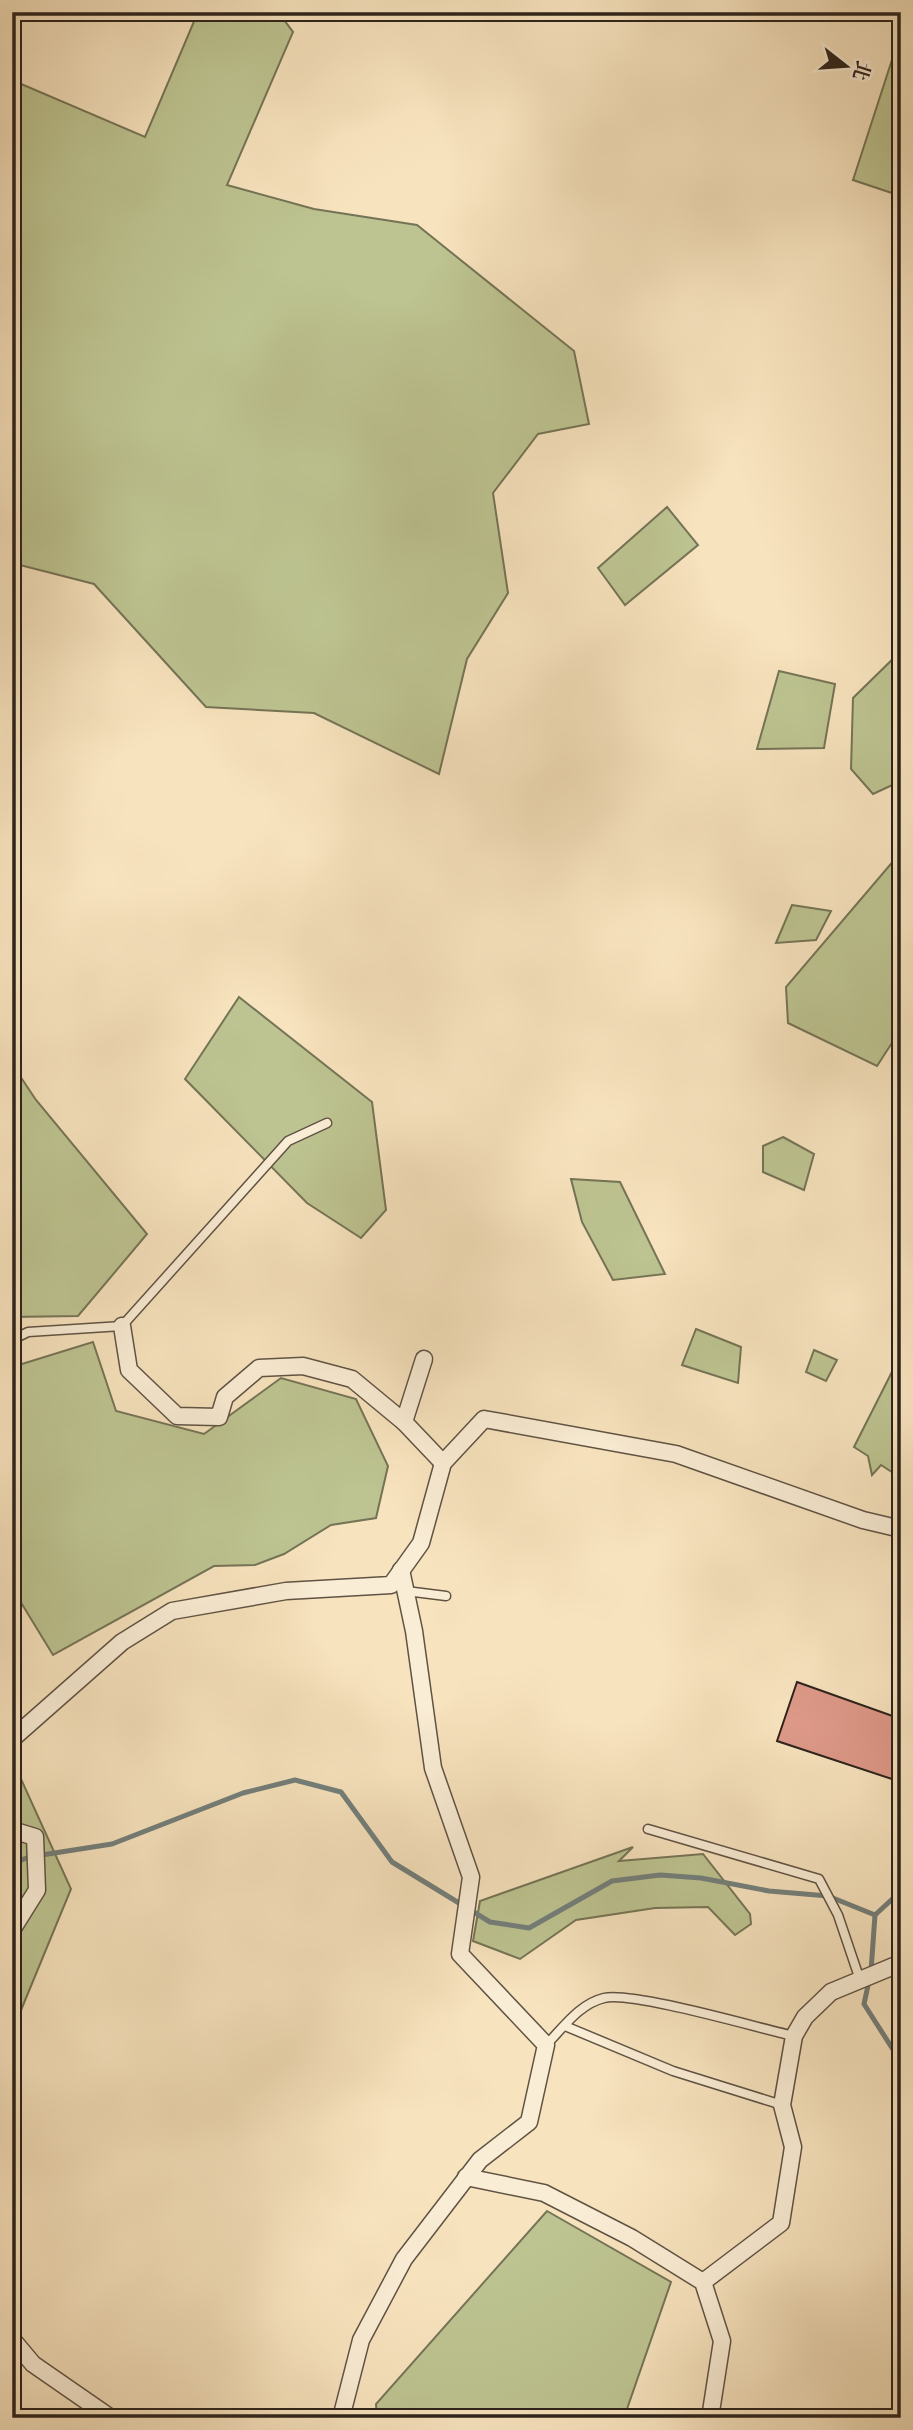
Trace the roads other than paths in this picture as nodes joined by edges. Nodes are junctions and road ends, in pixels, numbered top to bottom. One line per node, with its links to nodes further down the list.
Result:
1 (327, 1124): 2 (lane)
2 (122, 1326): 3 (lane); 5 (street)
3 (12, 1340)
4 (424, 1359): 5 (street)
5 (404, 1422): 6 (street)
6 (443, 1463): 7 (street); 8 (street)
7 (901, 1529)
8 (401, 1570): 9 (street); 11 (street)
9 (406, 1591): 10 (lane); 19 (street)
10 (446, 1596)
11 (12, 1739)
12 (648, 1829): 16 (lane)
13 (12, 1830): 14 (street)
14 (12, 1930)
15 (900, 1963): 16 (street)
16 (860, 1980): 18 (street)
17 (565, 2026): 18 (lane); 19 (lane); 20 (lane)
18 (794, 2036): 20 (street)
19 (546, 2045): 21 (street)
20 (782, 2105): 22 (street)
21 (467, 2178): 22 (street); 25 (street)
22 (703, 2282): 26 (street)
23 (12, 2339): 24 (street)
24 (111, 2418)
25 (341, 2418)
26 (710, 2418)

